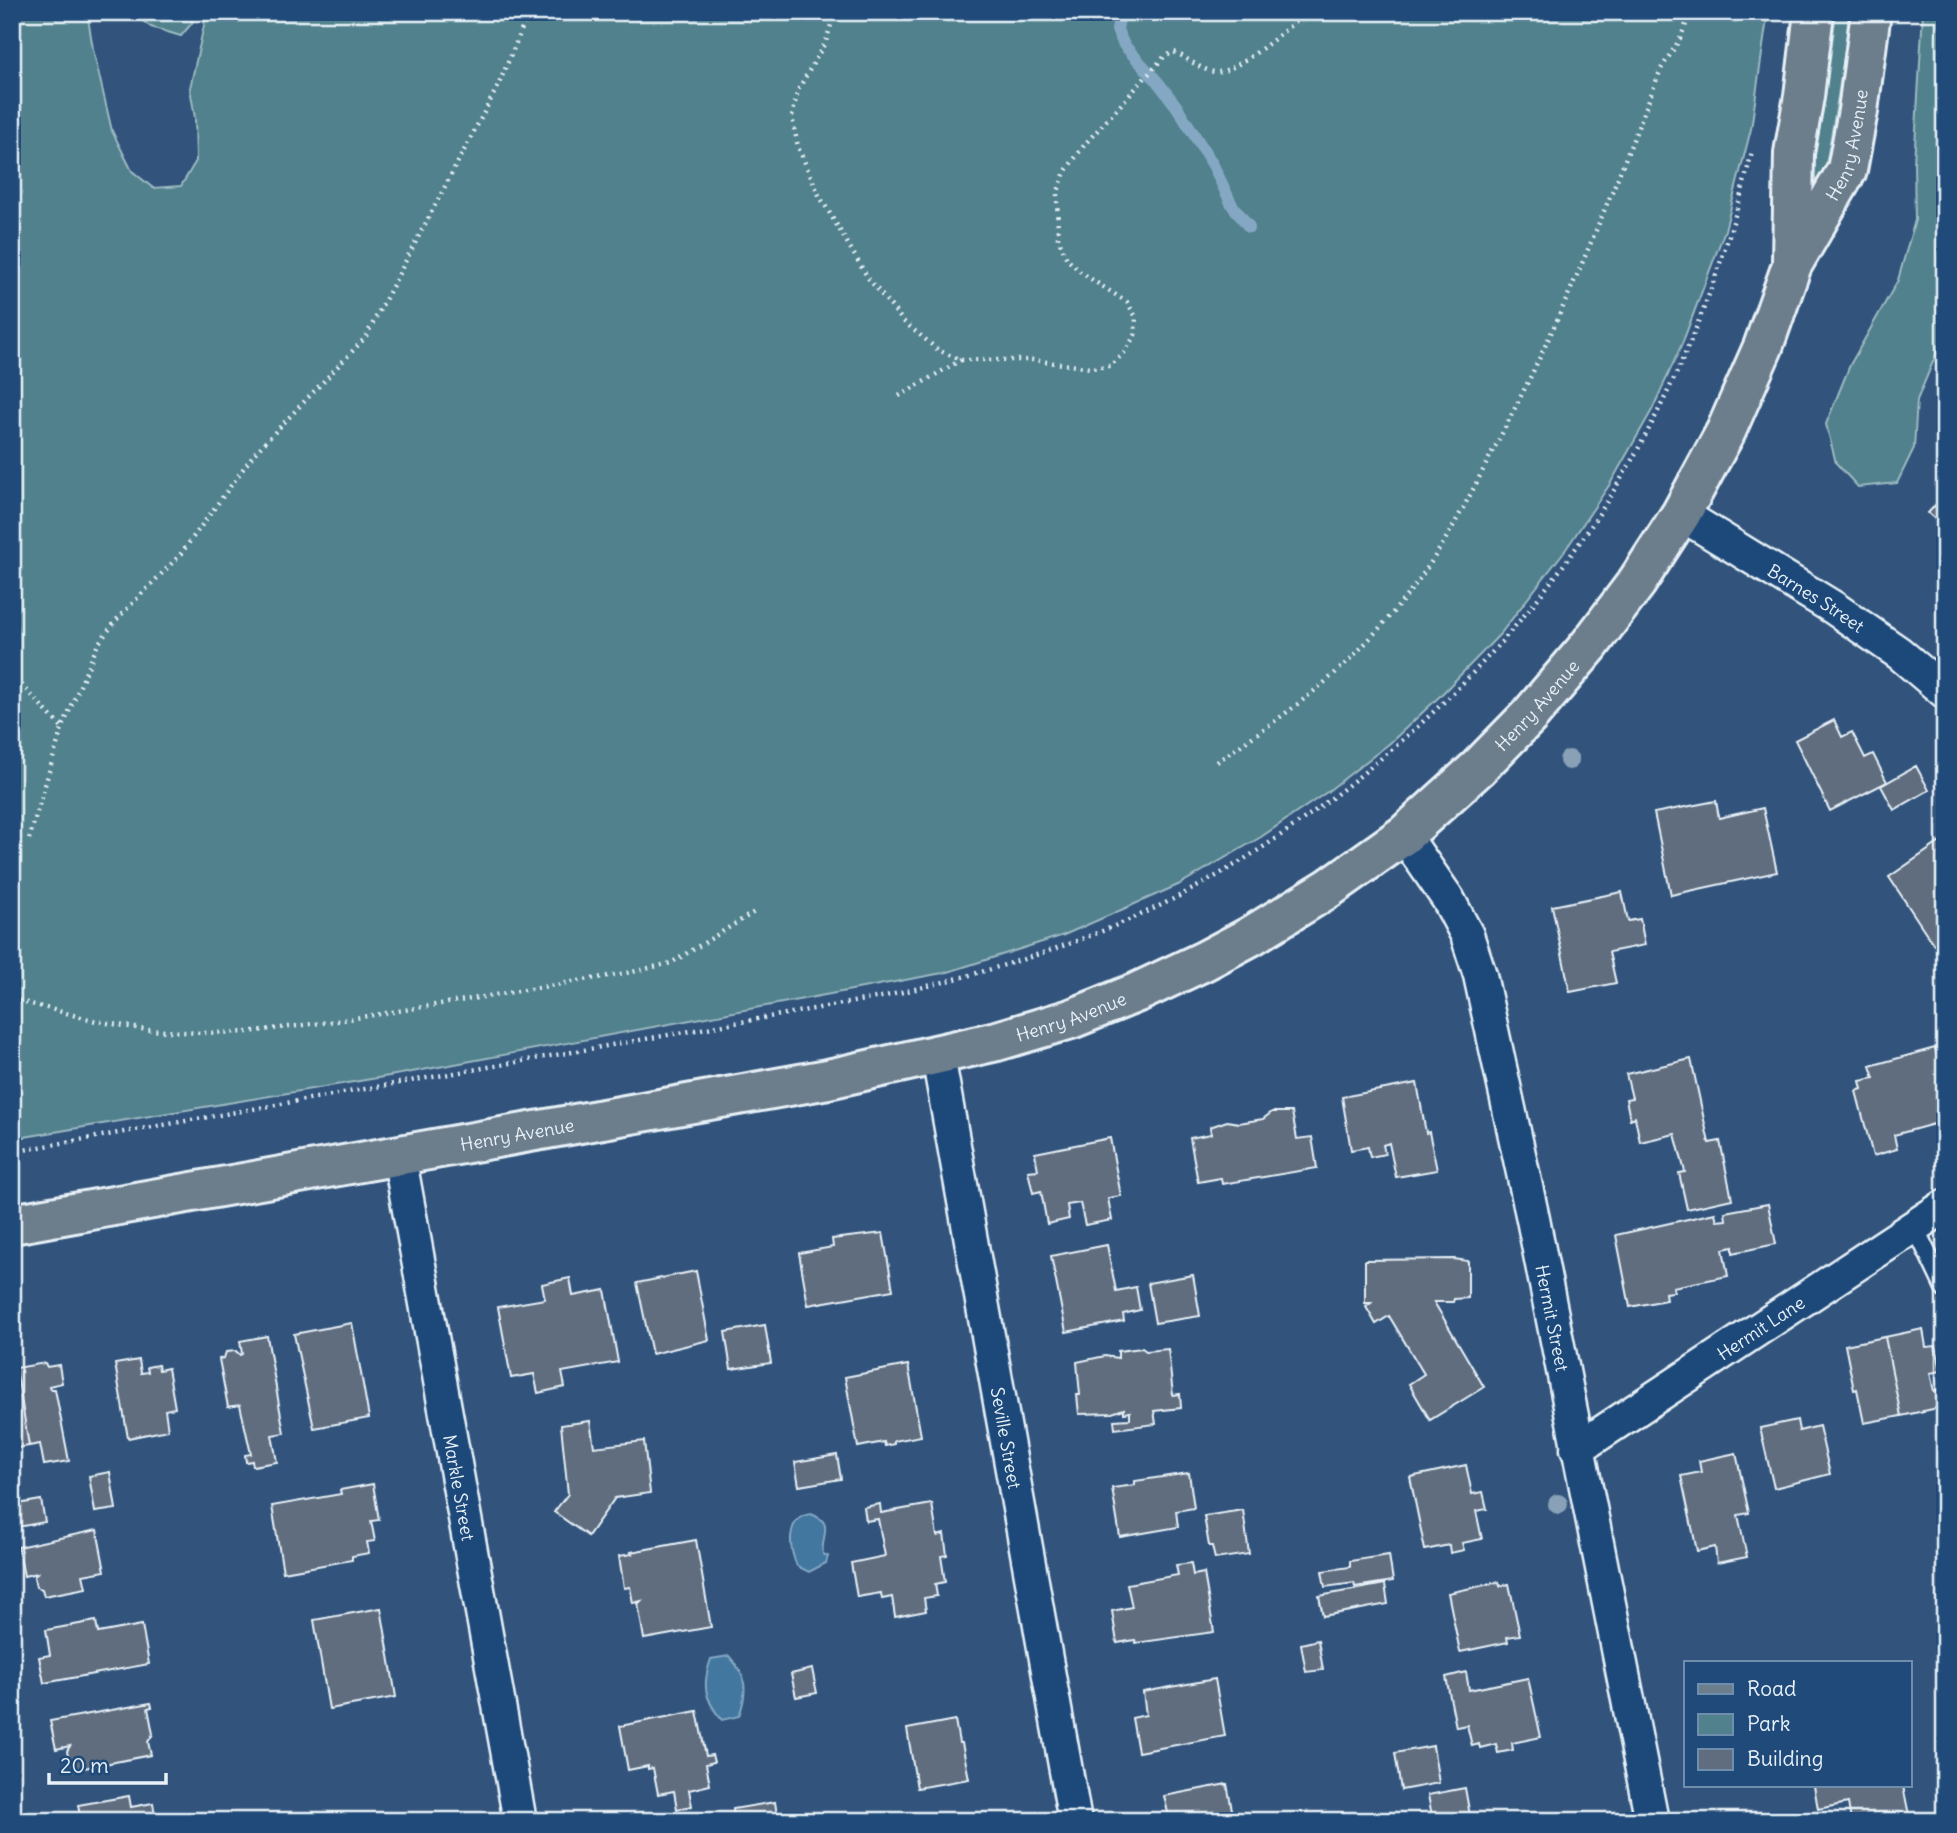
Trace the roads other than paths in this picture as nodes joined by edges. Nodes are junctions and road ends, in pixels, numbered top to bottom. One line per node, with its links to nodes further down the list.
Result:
1 (1814, 12): 3 (main road, Henry Avenue)
2 (1871, 12): 3 (main road, Henry Avenue)
3 (1792, 265): 4 (main road, Henry Avenue)
4 (1681, 514): 5 (street, Barnes Street); 6 (main road, Henry Avenue)
5 (1945, 692)
6 (1405, 835): 7 (main road, Henry Avenue); 13 (street, Hermit Street)
7 (938, 1056): 8 (main road, Henry Avenue); 15 (street, Seville Street)
8 (399, 1154): 10 (main road, Henry Avenue); 14 (street, Markle Street)
9 (1945, 1206): 11 (street, Hermit Lane)
10 (12, 1224)
11 (1914, 1225): 12 (lane); 13 (street, Hermit Lane)
12 (1945, 1290)
13 (1577, 1449): 16 (street, Hermit Street)
14 (520, 1821)
15 (1075, 1821)
16 (1651, 1821)

